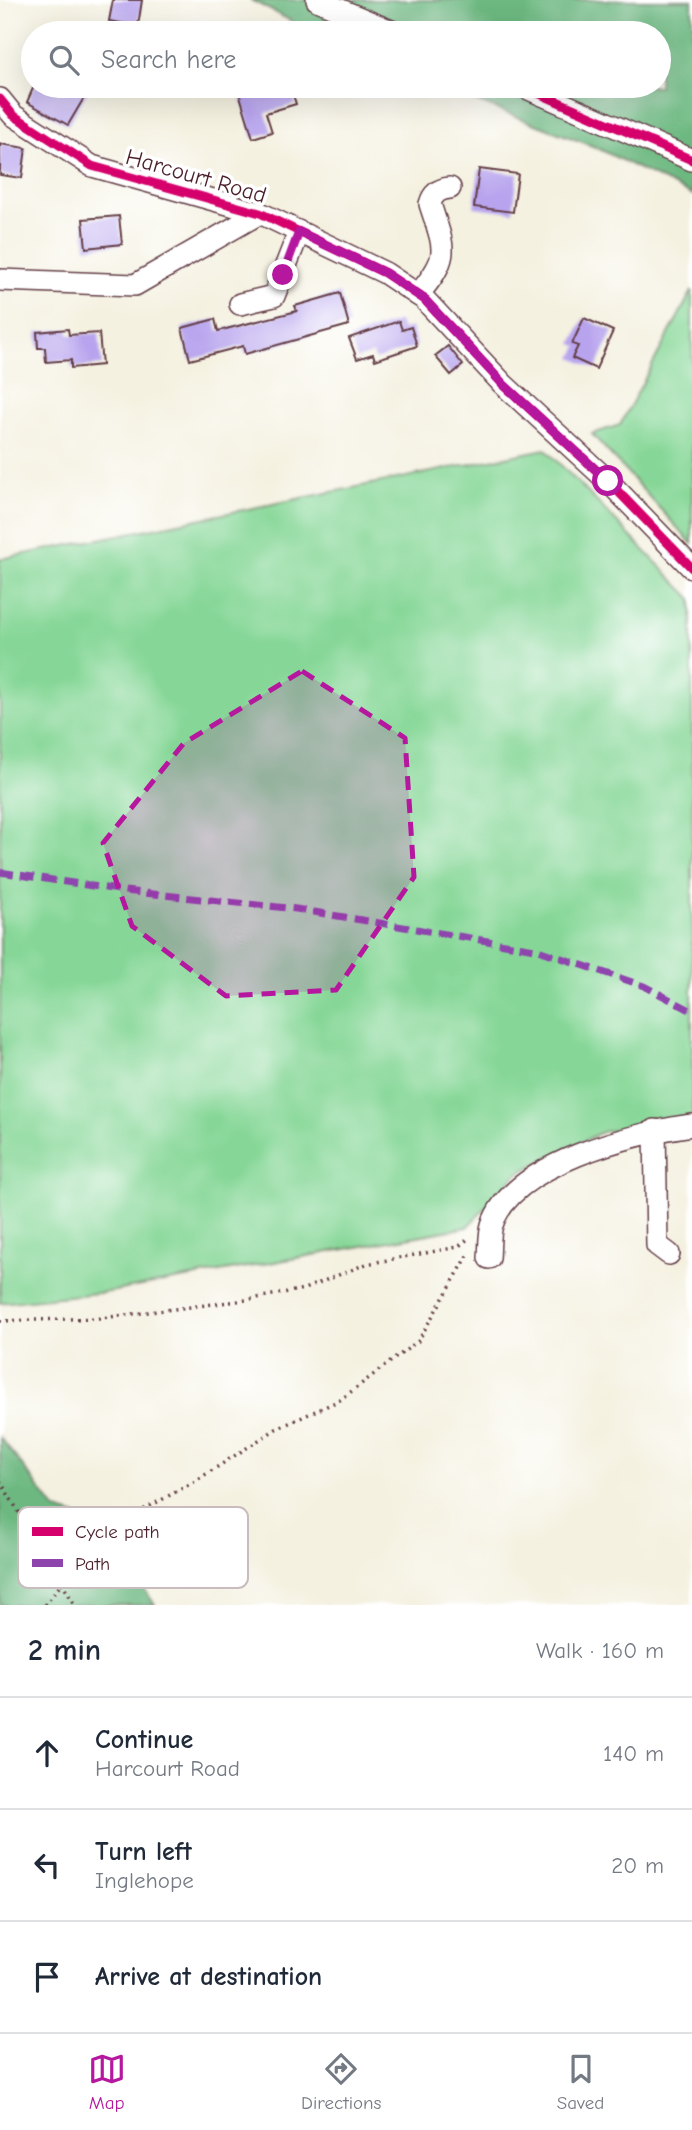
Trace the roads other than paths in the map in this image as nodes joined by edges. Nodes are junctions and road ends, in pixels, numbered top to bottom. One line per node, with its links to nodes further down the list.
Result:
1 (317, 0): 2 (street)
2 (367, 21)
3 (550, 98): 5 (street)
4 (0, 99): 7 (street, Harcourt Road)
5 (692, 160)
6 (450, 188): 10 (street)
7 (260, 214): 8 (street, Harcourt Road); 9 (street)
8 (299, 232): 10 (street, Harcourt Road); 11 (street)
9 (0, 280)
10 (418, 295): 12 (street, Harcourt Road)
11 (240, 304)
12 (692, 568)
13 (692, 1125): 14 (street)
14 (655, 1130): 15 (street); 16 (street)
15 (669, 1254)
16 (489, 1258)

